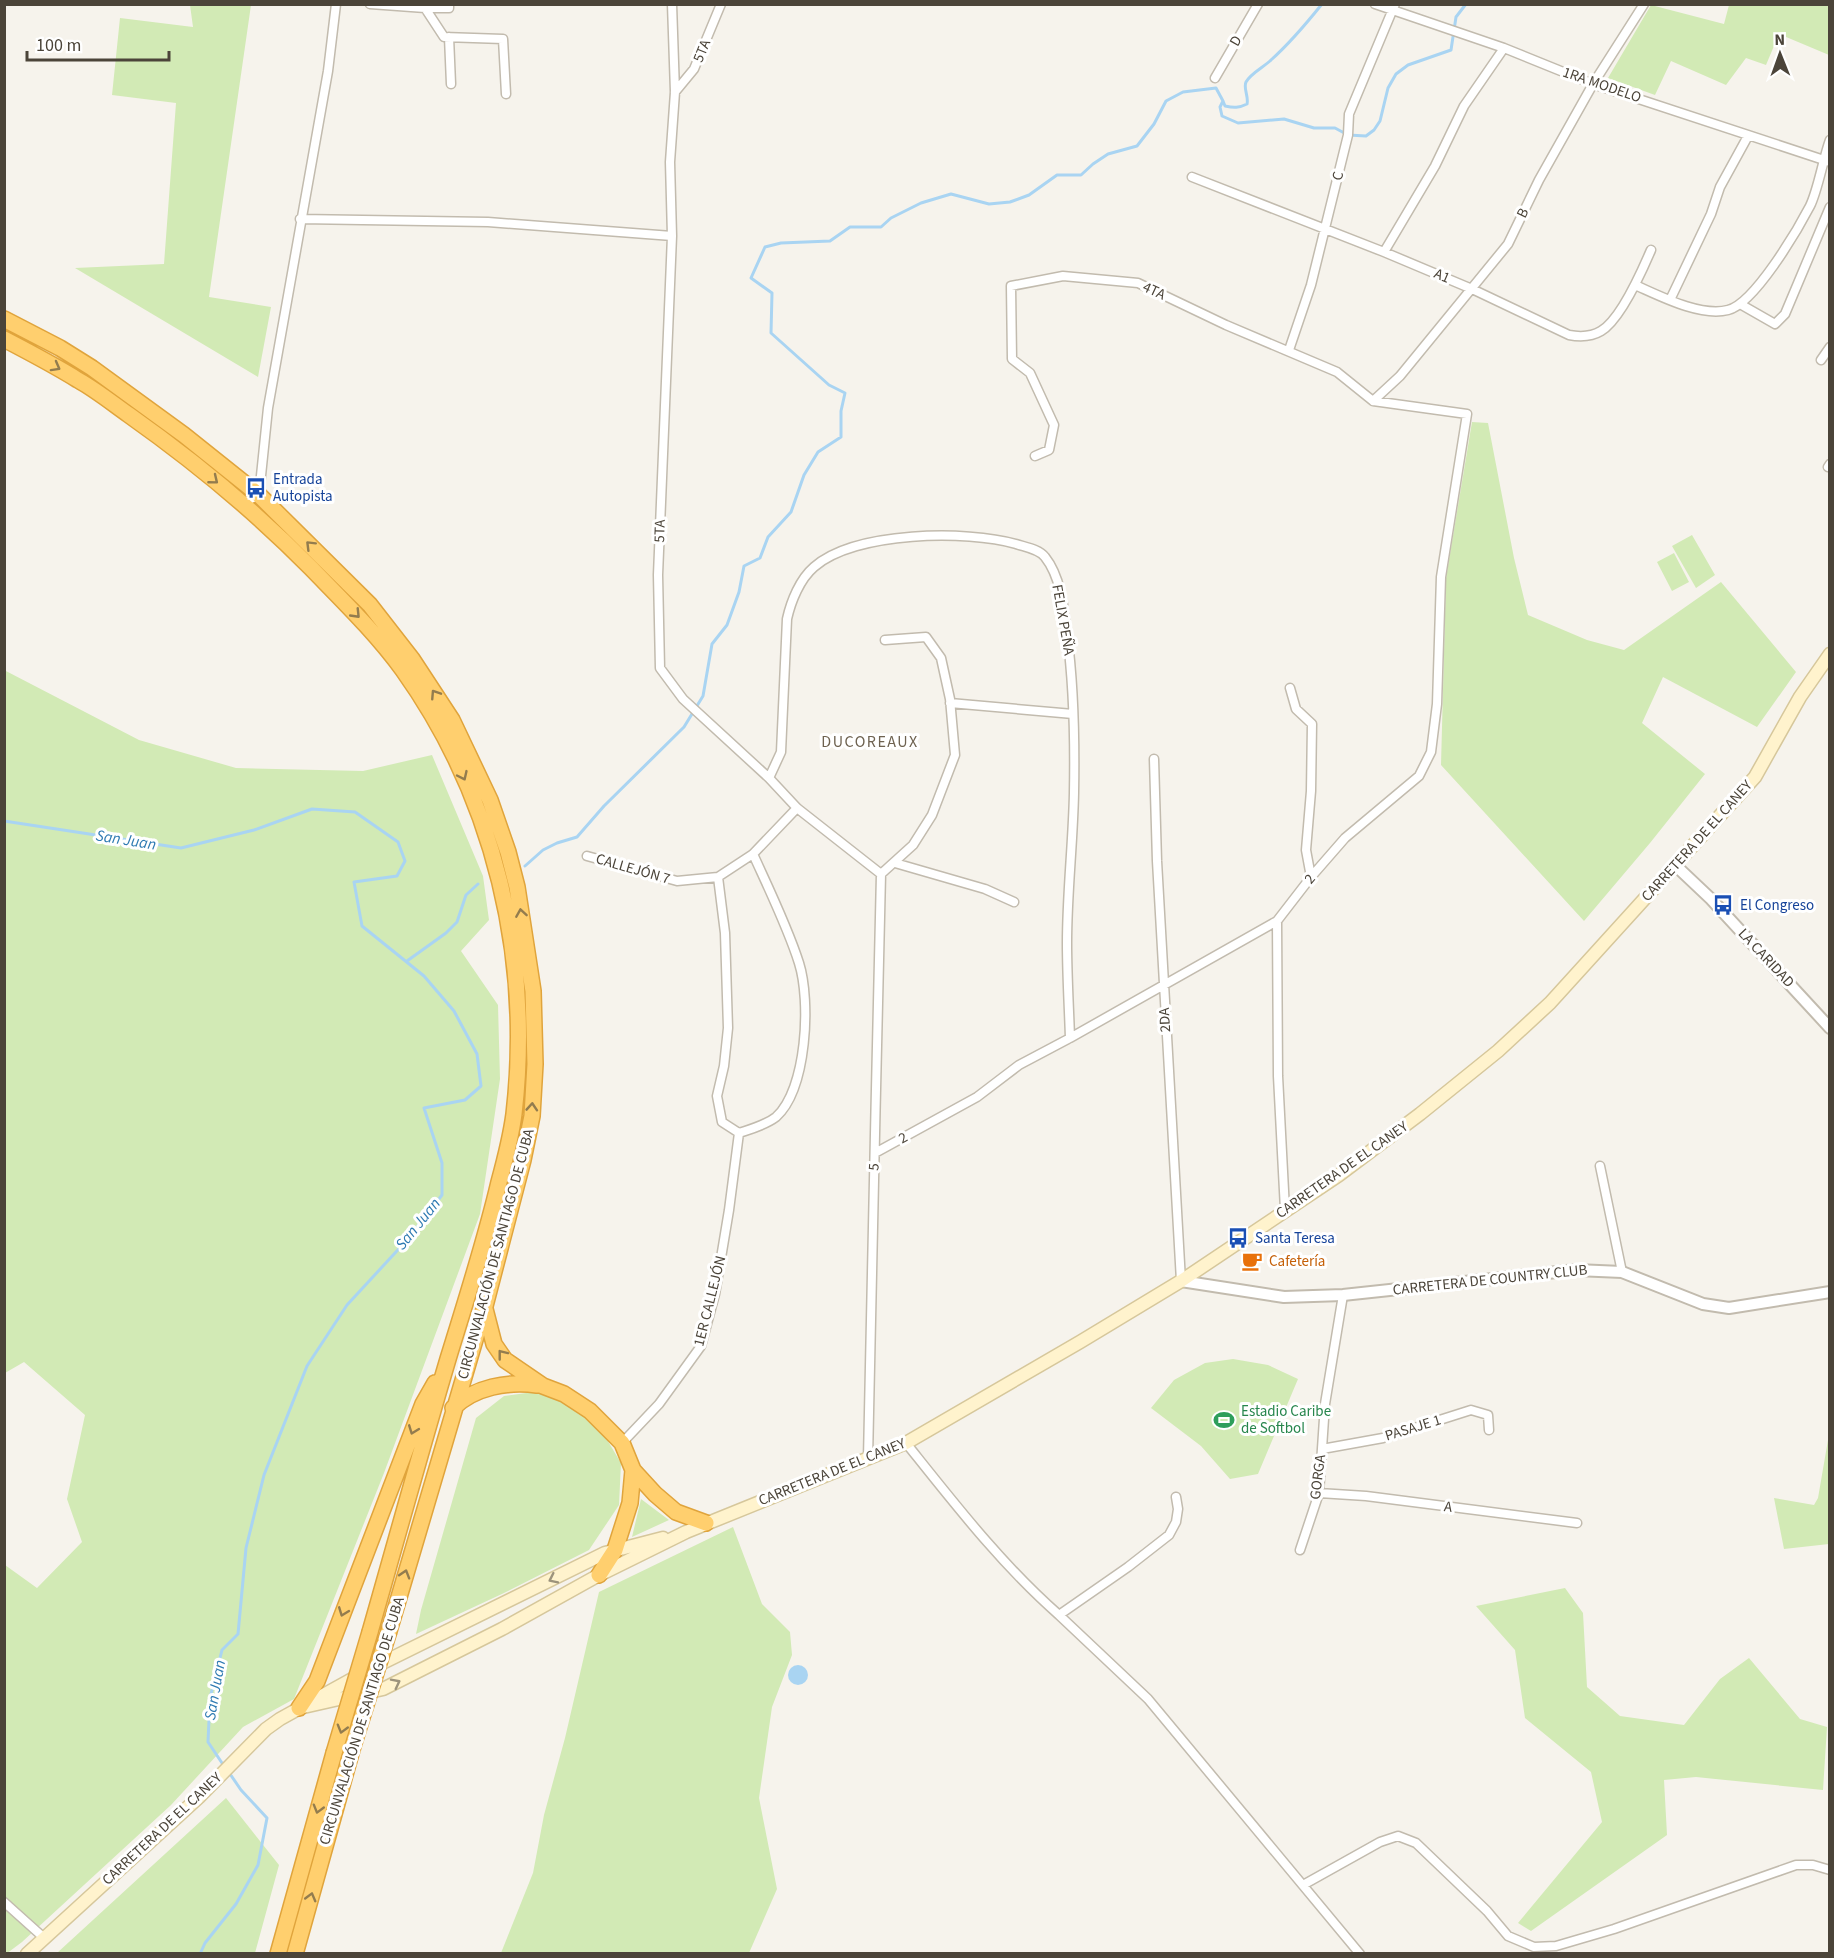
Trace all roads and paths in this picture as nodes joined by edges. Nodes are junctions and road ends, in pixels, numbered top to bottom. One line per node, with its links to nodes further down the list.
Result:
1 (336, 4): 23 (street)
2 (370, 4): 9 (street)
3 (449, 4): 9 (street)
4 (672, 4): 16 (street, 5TA)
5 (721, 4): 16 (street, 5TA)
6 (1258, 4): 13 (street, D)
7 (1375, 4): 10 (street, 1RA MODELO)
8 (1644, 4): 15 (street, B)
9 (425, 8): 11 (street)
10 (1394, 8): 12 (street, 1RA MODELO); 24 (street, C)
11 (449, 37): 14 (street); 17 (street)
12 (1504, 48): 15 (street, 1RA MODELO); 27 (street)
13 (1215, 78)
14 (452, 84)
15 (1593, 84): 18 (street, 1RA MODELO); 29 (street, B)
16 (675, 92): 25 (street, 5TA)
17 (506, 94)
18 (1748, 136): 20 (street, 1RA MODELO); 30 (street)
19 (1830, 140): 20 (street)
20 (1826, 161): 31 (street)
21 (1192, 177): 24 (street, A1)
22 (1830, 207): 31 (street)
23 (300, 219): 25 (street); 39 (street)
24 (1326, 228): 27 (street, A1); 35 (street, C)
25 (672, 236): 47 (street, 5TA)
26 (1651, 250): 28 (street, A1)
27 (1384, 252): 29 (street, A1)
28 (1635, 285): 29 (street, A1); 30 (street)
29 (1472, 289): 37 (street, B)
30 (1670, 300): 31 (street)
31 (1740, 304)
32 (4, 319): 39 (highway, CIRCUNVALACIÓN DE SANTIAGO DE CUBA)
33 (4, 339): 40 (highway, CIRCUNVALACIÓN DE SANTIAGO DE CUBA, one-way to 40)
34 (1830, 347): 36 (street)
35 (1289, 350): 37 (street, 4TA); 38 (street, 4TA)
36 (1821, 360)
37 (1373, 401): 55 (street, 2)
38 (1035, 456)
39 (259, 495): 40 (street); 69 (highway, CIRCUNVALACIÓN DE SANTIAGO DE CUBA, one-way to 39)
40 (243, 503): 70 (highway, CIRCUNVALACIÓN DE SANTIAGO DE CUBA, one-way to 70)
41 (885, 640): 44 (street)
42 (1830, 654): 52 (main road, CARRETERA DE EL CANEY)
43 (1290, 688): 55 (street)
44 (950, 703): 45 (street); 51 (street)
45 (1073, 714): 47 (street, FELIX PEÑA); 60 (street, FELIX PEÑA)
46 (1154, 759): 58 (street, 2DA)
47 (769, 778): 48 (street, 5TA)
48 (797, 808): 49 (street, CALLEJÓN 7); 53 (street, 5TA)
49 (753, 854): 54 (street, CALLEJÓN 7); 61 (street)
50 (587, 856): 54 (street, CALLEJÓN 7)
51 (895, 863): 53 (street); 56 (street)
52 (1675, 865): 59 (street, LA CARIDAD); 64 (main road, CARRETERA DE EL CANEY)
53 (881, 874): 62 (street, 5)
54 (718, 877): 61 (street)
55 (1311, 877): 57 (street, 2)
56 (1014, 902)
57 (1276, 921): 58 (street, 2); 64 (street)
58 (1163, 984): 60 (street, 2); 66 (street, 2DA)
59 (1830, 1028)
60 (1070, 1038): 62 (street, 2)
61 (739, 1133): 76 (street, 1ER CALLEJÓN)
62 (875, 1153): 80 (street, 5)
63 (1600, 1166): 65 (street)
64 (1285, 1210): 66 (main road, CARRETERA DE EL CANEY)
65 (1622, 1272): 67 (street, CARRETERA DE COUNTRY CLUB); 68 (street, CARRETERA DE COUNTRY CLUB)
66 (1181, 1281): 68 (street, CARRETERA DE COUNTRY CLUB); 77 (main road, CARRETERA DE EL CANEY)
67 (1830, 1292)
68 (1343, 1295): 79 (street, GORGA)
69 (485, 1306): 71 (highway, one-way to 69); 73 (highway, CIRCUNVALACIÓN DE SANTIAGO DE CUBA)
70 (448, 1359): 78 (highway, CIRCUNVALACIÓN DE SANTIAGO DE CUBA); 91 (highway, one-way to 91)
71 (543, 1386): 72 (highway); 76 (highway)
72 (478, 1392): 73 (highway); 74 (highway)
73 (456, 1405): 74 (highway, CIRCUNVALACIÓN DE SANTIAGO DE CUBA); 78 (highway)
74 (448, 1430): 98 (highway, CIRCUNVALACIÓN DE SANTIAGO DE CUBA, one-way to 74, bridge)
75 (1489, 1430): 79 (street, PASAJE 1)
76 (622, 1443): 81 (highway)
77 (906, 1443): 80 (main road, CARRETERA DE EL CANEY); 90 (street)
78 (423, 1446): 97 (highway, CIRCUNVALACIÓN DE SANTIAGO DE CUBA, one-way to 97, bridge)
79 (1322, 1449): 82 (street, GORGA)
80 (868, 1460): 84 (main road, CARRETERA DE EL CANEY)
81 (633, 1470): 84 (highway); 88 (highway)
82 (1319, 1493): 85 (street, A); 87 (street, GORGA)
83 (1176, 1497): 90 (street)
84 (706, 1523): 86 (main road, CARRETERA DE EL CANEY)
85 (1577, 1523)
86 (686, 1532): 88 (main road, CARRETERA DE EL CANEY); 89 (main road, CARRETERA DE EL CANEY)
87 (1300, 1550)
88 (610, 1552): 89 (highway); 91 (main road, CARRETERA DE EL CANEY, one-way to 91)
89 (598, 1575): 91 (main road, CARRETERA DE EL CANEY, one-way to 89)
90 (1059, 1615): 93 (street)
91 (299, 1708): 95 (main road, CARRETERA DE EL CANEY)
92 (1830, 1870): 93 (street)
93 (1303, 1885): 99 (street)
94 (4, 1902): 95 (street)
95 (43, 1938): 96 (main road, CARRETERA DE EL CANEY)
96 (27, 1953)
97 (278, 1953)
98 (295, 1953)
99 (1360, 1953)

